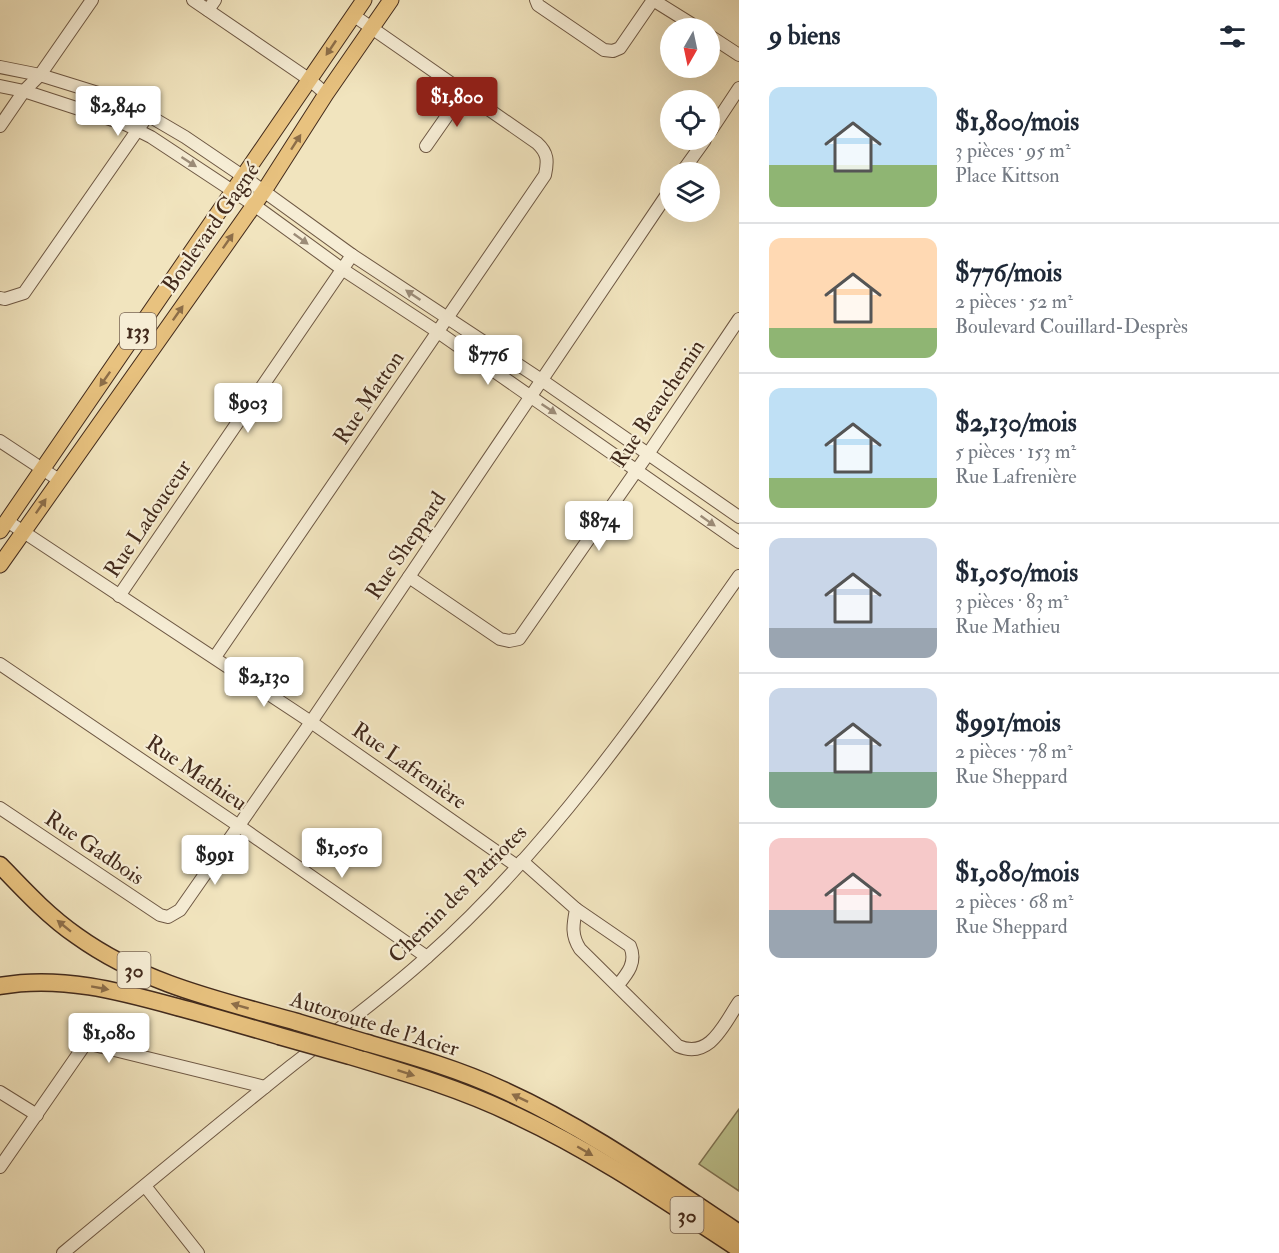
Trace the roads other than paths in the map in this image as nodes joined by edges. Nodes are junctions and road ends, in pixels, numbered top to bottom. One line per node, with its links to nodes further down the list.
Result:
1 (92, 0): 14 (street)
2 (193, 0): 7 (street)
3 (364, 0): 8 (main road, Boulevard Gagné / 133)
4 (391, 0): 10 (main road, Boulevard Gagné / 133)
5 (536, 0): 6 (street)
6 (653, 0): 9 (street)
7 (212, 5): 15 (street)
8 (353, 15): 10 (street); 15 (main road, Boulevard Gagné / 133, one-way to 15)
9 (682, 18)
10 (371, 28): 19 (street); 20 (main road, Boulevard Gagné / 133)
11 (720, 43): 12 (street)
12 (739, 55)
13 (0, 67): 14 (street)
14 (40, 75): 18 (street); 21 (street)
15 (310, 80): 20 (street); 26 (main road, Boulevard Gagné / 133)
16 (0, 86): 18 (street)
17 (739, 88): 22 (street)
18 (24, 91): 23 (street); 24 (street)
19 (463, 93): 25 (street); 34 (street, Rue Matton)
20 (326, 94): 27 (main road, Boulevard Gagné / 133, one-way to 20)
21 (148, 115): 24 (street); 26 (street)
22 (720, 117)
23 (0, 126)
24 (138, 130): 28 (street, one-way to 28); 33 (street)
25 (426, 146)
26 (244, 177): 27 (street); 28 (main road, Boulevard Gagné / 133)
27 (264, 191): 30 (main road, Boulevard Gagné / 133); 31 (street)
28 (234, 192): 30 (street); 41 (main road, Boulevard Gagné / 133, one-way to 41)
29 (660, 205): 37 (street, Rue Sheppard)
30 (254, 206): 32 (street, one-way to 32); 43 (main road, Boulevard Gagné / 133, one-way to 30)
31 (352, 255): 32 (street, Rue Ladouceur); 34 (street, one-way to 31)
32 (342, 269): 36 (street); 51 (street, Rue Ladouceur)
33 (0, 298)
34 (447, 318): 36 (street, Rue Matton); 37 (street)
35 (739, 319): 40 (street, Rue Beauchemin)
36 (438, 332): 38 (street); 52 (street, Rue Matton)
37 (543, 381): 38 (street, Rue Sheppard); 40 (street)
38 (531, 397): 42 (street, one-way to 42); 50 (street, Rue Sheppard)
39 (0, 441): 41 (street)
40 (648, 454): 42 (street, Rue Beauchemin); 44 (street)
41 (43, 470): 43 (street); 45 (main road, Boulevard Gagné / 133)
42 (637, 470): 47 (street, one-way to 47); 50 (street, Rue Beauchemin)
43 (59, 480): 46 (main road, Boulevard Gagné / 133, one-way to 43)
44 (739, 517)
45 (4, 526): 46 (street, Rue Lafrenière)
46 (23, 531): 48 (main road, Boulevard Gagné / 133); 51 (street, Rue Lafrenière)
47 (739, 542)
48 (0, 566)
49 (739, 576): 57 (street, Chemin des Patriotes)
50 (409, 577): 54 (street, Rue Sheppard)
51 (118, 596): 52 (street, Rue Lafrenière)
52 (215, 657): 54 (street, Rue Lafrenière)
53 (0, 664): 56 (street, Rue Mathieu)
54 (311, 722): 56 (street, Rue Sheppard); 57 (street, Rue Lafrenière)
55 (0, 807): 60 (street, Rue Gadbois)
56 (239, 826): 60 (street, Rue Sheppard); 61 (street, Rue Mathieu)
57 (520, 864): 59 (street, Rue Lafrenière); 61 (street, Chemin des Patriotes)
58 (0, 865): 69 (highway, Autoroute de l'Acier / 30, one-way to 58, bridge)
59 (576, 909): 62 (street); 62 (street, Rue Lafrenière)
60 (168, 917)
61 (428, 957): 65 (street, Chemin des Patriotes)
62 (618, 985): 64 (street)
63 (0, 986): 69 (highway, Autoroute de l'Acier / 30, one-way to 69, bridge)
64 (739, 1002)
65 (265, 1087): 67 (street); 70 (street, Chemin des Patriotes)
66 (0, 1092): 67 (street)
67 (37, 1115): 68 (street)
68 (0, 1167)
69 (639, 1175): 71 (highway, Autoroute de l'Acier / 30); 72 (highway, Autoroute de l'Acier / 30)
70 (145, 1186): 73 (street, Chemin des Patriotes); 74 (street)
71 (739, 1233)
72 (739, 1250)
73 (63, 1253)
74 (198, 1253)

